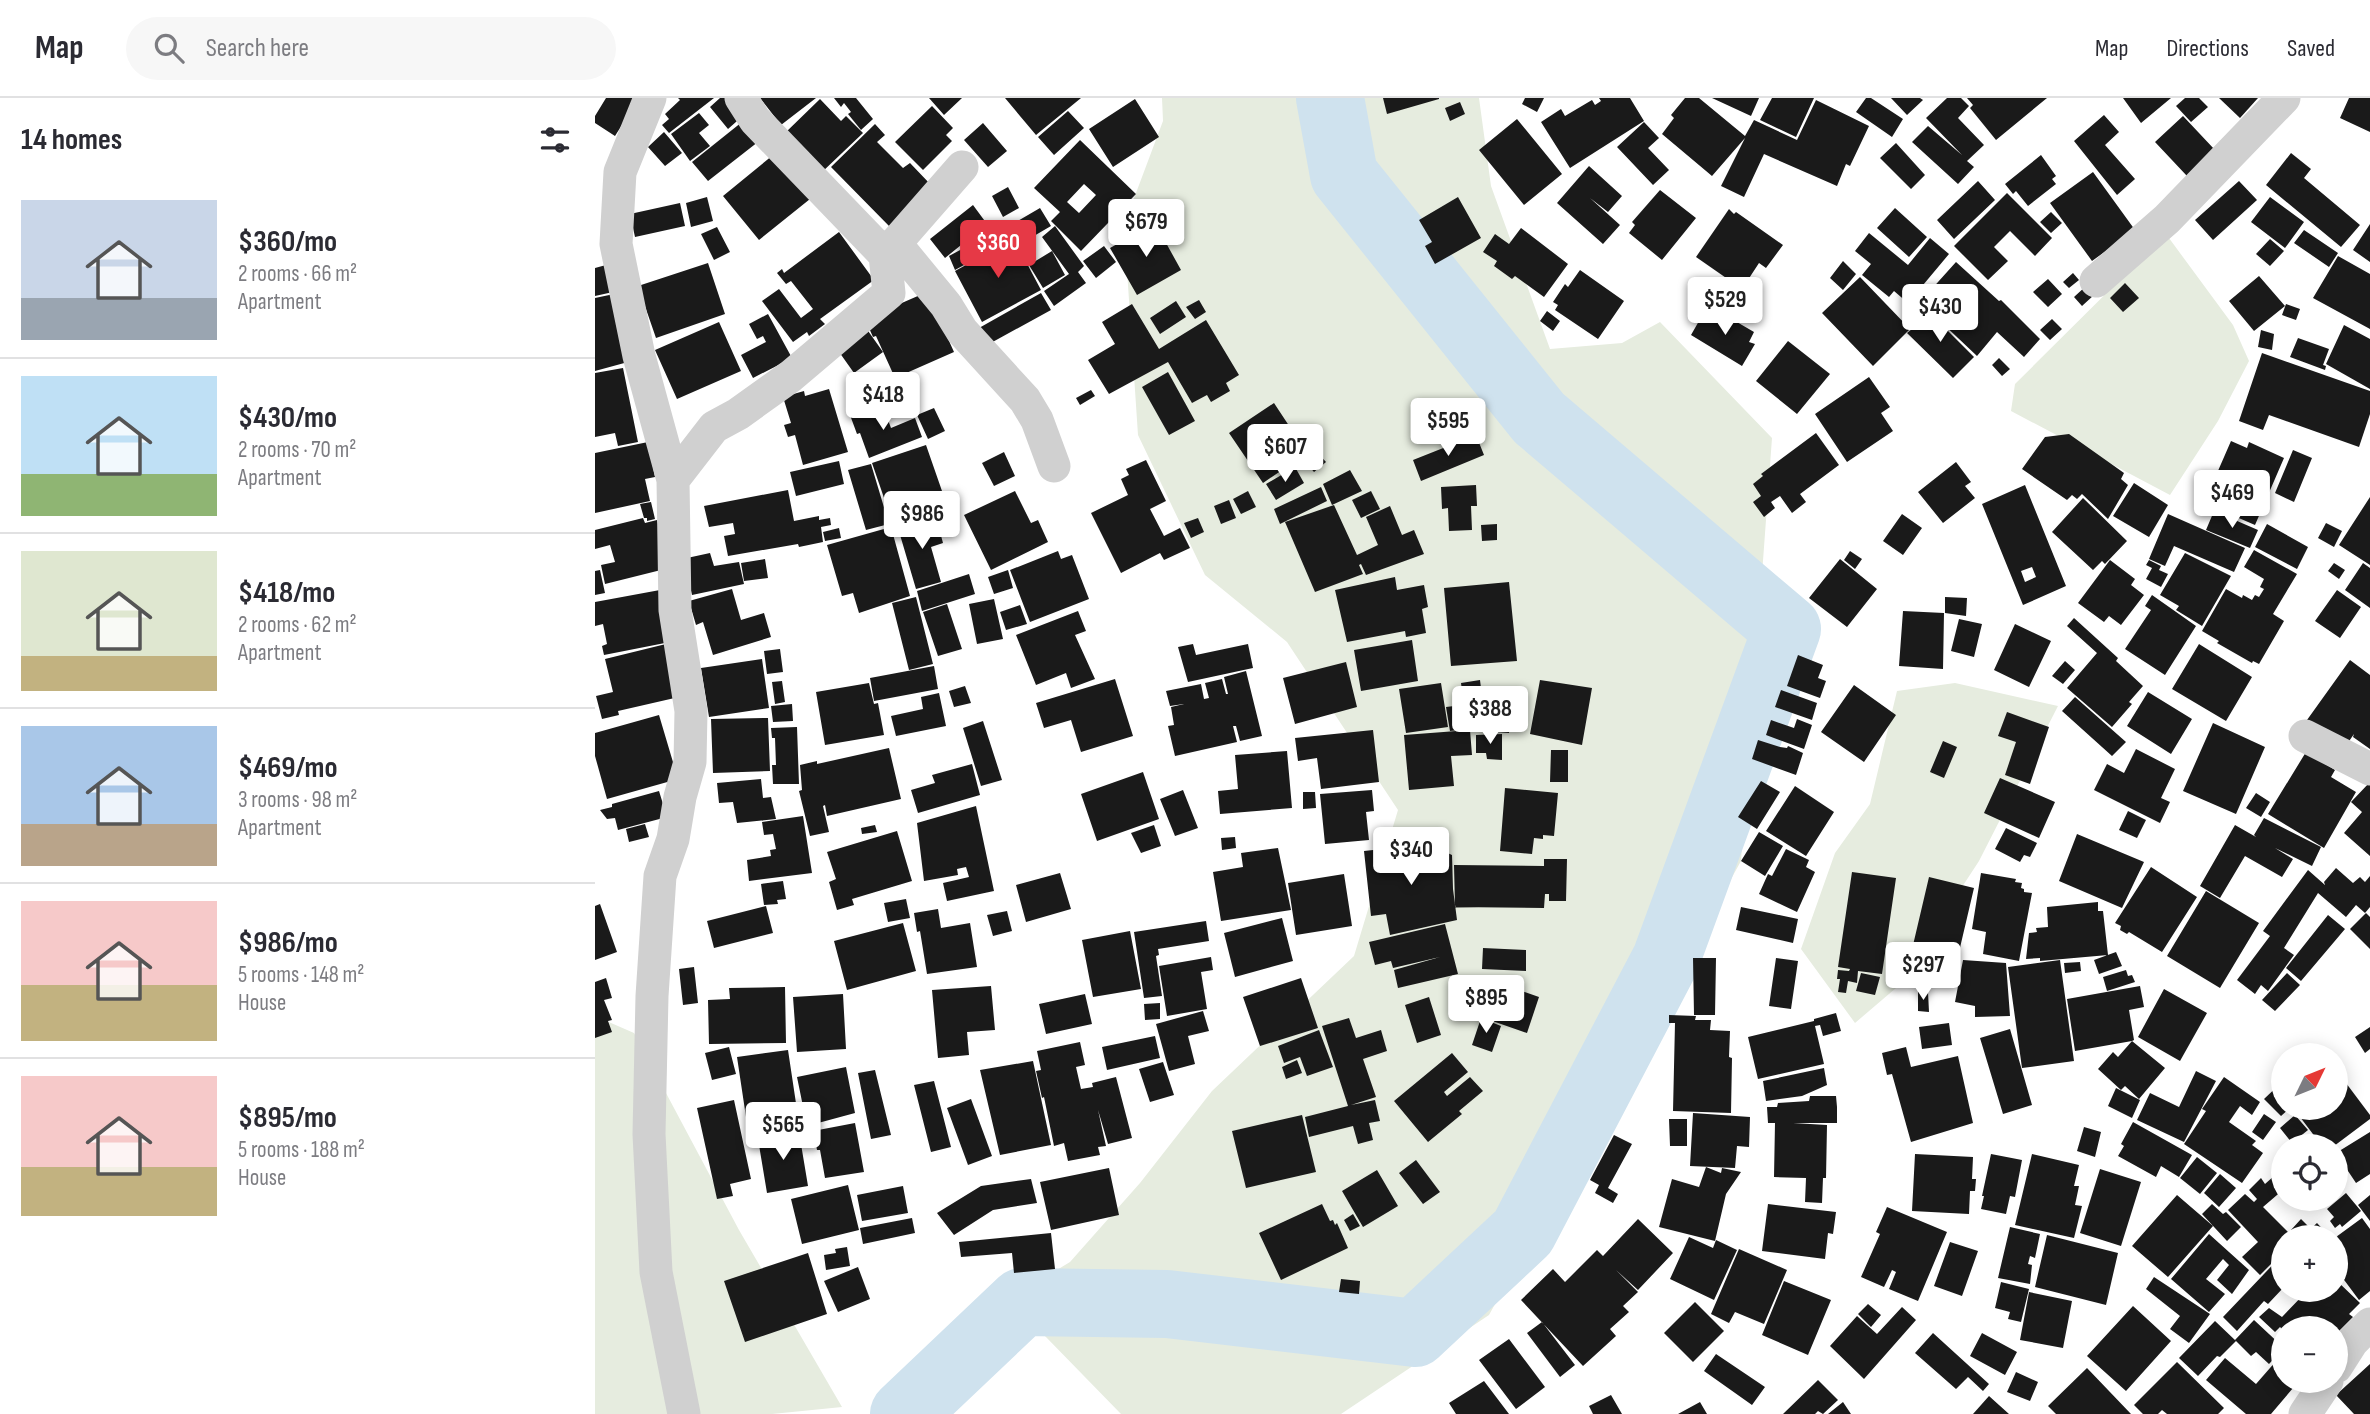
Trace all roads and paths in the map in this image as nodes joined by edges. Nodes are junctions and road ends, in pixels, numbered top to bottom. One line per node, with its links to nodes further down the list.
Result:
1 (650, 98): 8 (street)
2 (740, 98): 5 (street)
3 (2284, 98): 6 (street)
4 (962, 167): 5 (street)
5 (890, 249): 7 (street); 8 (street)
6 (2096, 281)
7 (1054, 466)
8 (673, 480): 14 (street)
9 (2305, 736): 10 (street)
10 (2370, 769)
11 (2370, 1324): 12 (street)
12 (2348, 1348)
13 (2319, 1393): 15 (street)
14 (684, 1414)
15 (2305, 1414)

